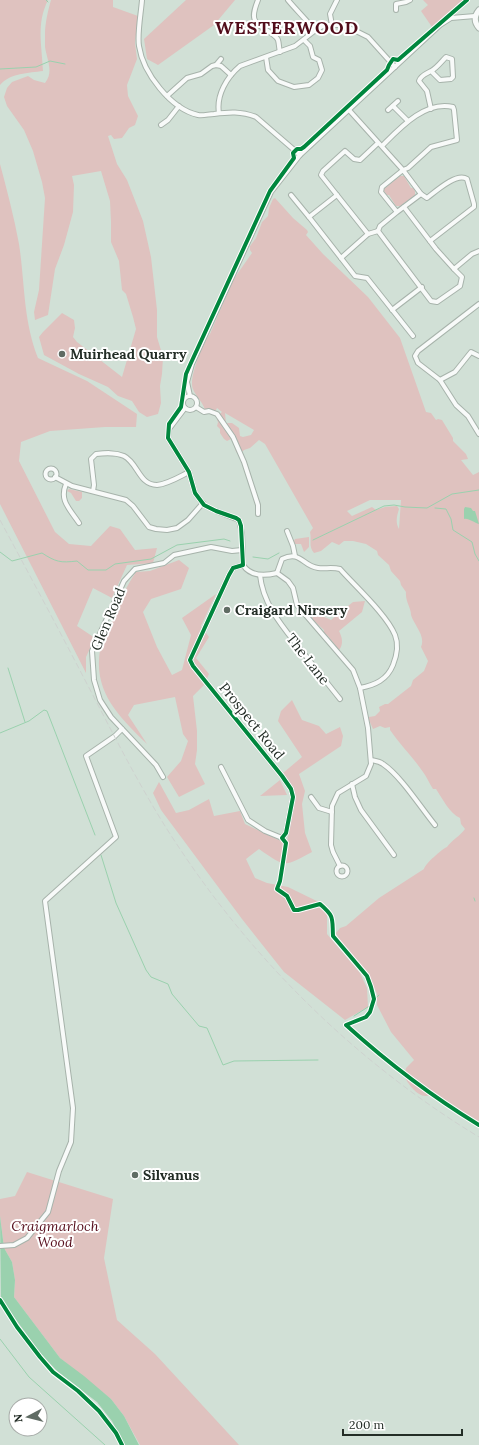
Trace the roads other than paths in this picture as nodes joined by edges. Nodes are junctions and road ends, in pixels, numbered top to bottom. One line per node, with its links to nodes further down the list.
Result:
1 (142, 0): 23 (street)
2 (258, 0): 16 (street)
3 (288, 0): 14 (street)
4 (337, 0): 12 (street)
5 (392, 0): 7 (street)
6 (410, 0): 7 (street)
7 (396, 4): 8 (street)
8 (396, 10)
9 (479, 10): 10 (street)
10 (475, 16): 11 (street); 13 (street)
11 (465, 18): 13 (street); 20 (street)
12 (332, 25): 14 (street); 20 (street)
13 (478, 26)
14 (314, 31): 15 (street)
15 (304, 40): 16 (street); 17 (street)
16 (280, 52): 17 (street)
17 (266, 57): 22 (street)
18 (221, 59): 19 (street)
19 (216, 65): 22 (street); 23 (street)
20 (395, 67): 28 (street)
21 (431, 71): 21 (street); 27 (street)
22 (231, 75): 30 (street)
23 (167, 96): 25 (street)
24 (398, 101): 26 (street)
25 (178, 106): 30 (street); 32 (street)
26 (393, 106): 29 (street); 31 (street)
27 (431, 109): 31 (street); 35 (street)
28 (349, 110): 33 (street); 34 (street)
29 (388, 110)
30 (219, 113): 34 (street)
31 (408, 121): 33 (street)
32 (169, 127)
33 (380, 144): 35 (street); 38 (street)
34 (300, 156): 54 (street)
35 (403, 170): 36 (street); 40 (street)
36 (421, 194): 39 (street); 44 (street)
37 (291, 195): 41 (street)
38 (337, 195): 41 (street); 43 (street)
39 (404, 207): 40 (street); 44 (street)
40 (397, 212): 42 (street)
41 (309, 217): 46 (street)
42 (378, 231): 43 (street); 48 (street)
43 (368, 234): 46 (street)
44 (430, 241): 47 (street)
45 (479, 251): 47 (street)
46 (341, 258): 50 (street)
47 (454, 269): 48 (street)
48 (422, 287): 50 (street)
49 (479, 304): 53 (street)
50 (392, 310): 51 (street)
51 (413, 336)
52 (479, 356): 53 (street)
53 (440, 380): 57 (street)
54 (190, 396): 55 (street); 56 (street)
55 (196, 407): 56 (street); 64 (street)
56 (185, 408): 58 (street)
57 (479, 434)
58 (189, 472): 61 (street); 62 (street)
59 (55, 477): 60 (street)
60 (66, 484): 61 (street); 65 (street)
61 (93, 491): 62 (street)
62 (203, 503): 68 (street)
63 (79, 513): 65 (street)
64 (258, 514)
65 (74, 516): 66 (street)
66 (79, 523)
67 (287, 531): 69 (street)
68 (242, 550): 70 (street); 75 (street, Glen Road)
69 (294, 556): 71 (street); 73 (street)
70 (243, 565): 72 (street); 77 (street, Prospect Road)
71 (277, 573): 72 (street); 73 (street)
72 (260, 575): 74 (street, The Lane)
73 (360, 688): 76 (street)
74 (340, 699)
75 (122, 729): 78 (street, Glen Road); 85 (street)
76 (371, 760): 79 (street); 82 (street)
77 (221, 767)
78 (163, 777)
79 (352, 784): 81 (street); 83 (street)
80 (311, 797): 81 (street)
81 (332, 812): 84 (street)
82 (435, 825)
83 (394, 854)
84 (340, 866)
85 (0, 1246)

